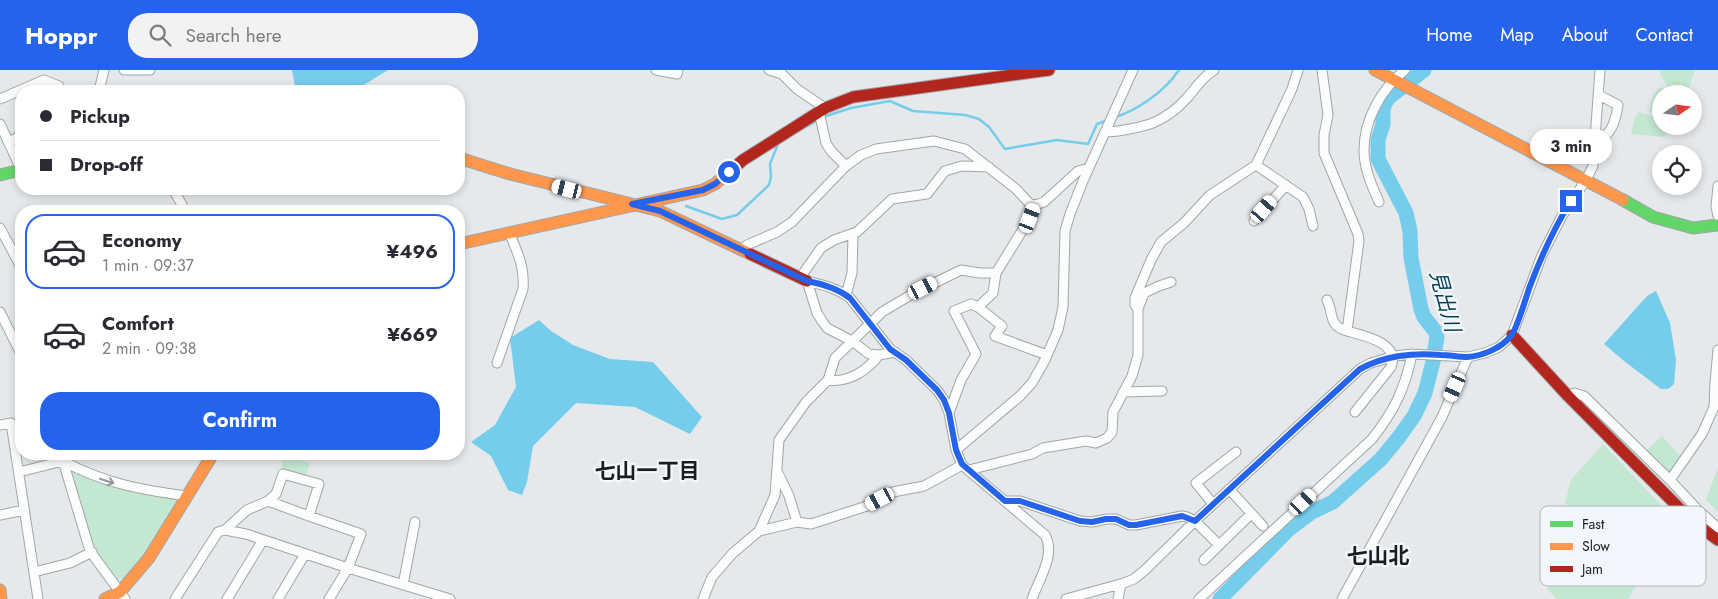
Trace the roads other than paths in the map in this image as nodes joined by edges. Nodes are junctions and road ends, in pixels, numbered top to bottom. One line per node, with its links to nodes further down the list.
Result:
1 (104, 70): 18 (street)
2 (124, 70): 3 (street)
3 (150, 70)
4 (656, 70): 5 (street)
5 (678, 70)
6 (769, 70): 22 (street)
7 (1049, 70): 22 (street)
8 (1133, 70): 24 (street)
9 (1214, 70): 24 (street)
10 (1298, 70): 30 (street)
11 (1322, 70): 61 (street)
12 (1375, 70): 15 (street)
13 (1405, 70): 15 (street)
14 (1600, 70): 20 (street)
15 (1393, 80): 36 (street); 39 (street)
16 (32, 85): 17 (street)
17 (56, 85)
18 (100, 85)
19 (15, 93): 21 (street)
20 (1599, 94): 27 (street); 27 (street)
21 (0, 99)
22 (822, 110): 31 (street); 40 (street)
23 (0, 124): 26 (street)
24 (1105, 132): 33 (street)
25 (15, 139): 26 (street)
26 (8, 142): 28 (street)
27 (1595, 145): 36 (street)
28 (15, 157)
29 (465, 160): 40 (street)
30 (1256, 165): 37 (street); 58 (street)
31 (846, 166): 32 (street); 50 (street)
32 (989, 167): 41 (street); 48 (street)
33 (1089, 168): 41 (street); 69 (street)
34 (15, 172): 35 (street)
35 (0, 175)
36 (1586, 180): 44 (street); 62 (street)
37 (1286, 185): 43 (street); 45 (street)
38 (1718, 186): 42 (street)
39 (1379, 202)
40 (632, 204): 47 (street); 50 (street)
41 (1035, 205): 52 (street)
42 (1718, 216)
43 (1254, 221)
44 (1718, 225)
45 (1313, 226)
46 (0, 228): 51 (street)
47 (509, 232): 49 (street); 72 (street)
48 (853, 234): 53 (street); 55 (street)
49 (465, 243)
50 (741, 250): 53 (street)
51 (15, 256)
52 (996, 273): 57 (street); 60 (street)
53 (804, 279): 55 (street); 63 (street)
54 (1171, 282): 58 (street)
55 (846, 295): 60 (street)
56 (1327, 300): 61 (street)
57 (978, 308): 69 (street); 78 (street)
58 (1138, 309): 75 (street)
59 (0, 312): 64 (street)
60 (870, 323): 63 (street); 66 (street)
61 (1347, 331): 70 (street)
62 (1512, 335): 71 (street); 76 (street)
63 (852, 341): 68 (street); 73 (street)
64 (15, 342)
65 (1718, 350): 89 (street)
66 (895, 352): 68 (street); 78 (street)
67 (1412, 354): 70 (street); 71 (street); 136 (street)
68 (879, 355): 73 (street)
69 (1047, 355): 81 (street)
70 (1392, 357): 77 (street); 90 (street)
71 (1468, 357): 137 (street)
72 (497, 363)
73 (828, 380): 88 (street)
74 (1162, 391): 75 (street)
75 (1122, 392): 86 (street)
76 (1568, 396): 89 (street); 95 (street)
77 (1355, 412)
78 (949, 413): 81 (street)
79 (0, 425): 80 (street)
80 (15, 448)
81 (956, 450): 86 (street)
82 (1236, 452): 94 (street)
83 (17, 460): 87 (street)
84 (209, 460): 91 (street)
85 (63, 461): 87 (street); 91 (street, one-way to 91); 113 (street)
86 (966, 467): 93 (street); 104 (street)
87 (19, 472): 97 (street)
88 (778, 473): 104 (street); 108 (street)
89 (1670, 480): 96 (street)
90 (1229, 489): 94 (street); 98 (street)
91 (187, 496): 122 (street)
92 (268, 501): 100 (street); 100 (street); 107 (street)
93 (1005, 501): 102 (street); 133 (street)
94 (1213, 504): 102 (street)
95 (1677, 506)
96 (1694, 506)
97 (24, 510): 99 (street); 117 (street)
98 (1251, 514): 105 (street); 112 (street)
99 (0, 515)
100 (309, 516): 116 (street)
101 (1706, 517): 106 (street)
102 (1195, 521): 112 (street); 119 (street)
103 (415, 522): 118 (street)
104 (797, 522): 108 (street)
105 (1263, 526)
106 (1718, 528)
107 (225, 530): 110 (street); 127 (street)
108 (759, 531): 132 (street)
109 (1706, 531): 111 (street)
110 (263, 540): 114 (street); 128 (street)
111 (1718, 540)
112 (1219, 545): 115 (street)
113 (92, 552): 117 (street); 122 (street)
114 (305, 554): 116 (street); 129 (street)
115 (1204, 560)
116 (348, 568): 118 (street); 130 (street)
117 (34, 572): 125 (street)
118 (402, 584): 123 (street)
119 (1121, 584): 121 (street); 135 (street)
120 (0, 590): 124 (street)
121 (1098, 594): 134 (street)
122 (122, 595): 126 (street)
123 (426, 596): 131 (street)
124 (1, 599)
125 (38, 599)
126 (105, 599)
127 (175, 599)
128 (228, 599)
129 (278, 599)
130 (329, 599)
131 (450, 599)
132 (702, 599)
133 (1032, 599)
134 (1066, 599)
135 (1118, 599)
136 (1199, 599)
137 (1342, 599)

